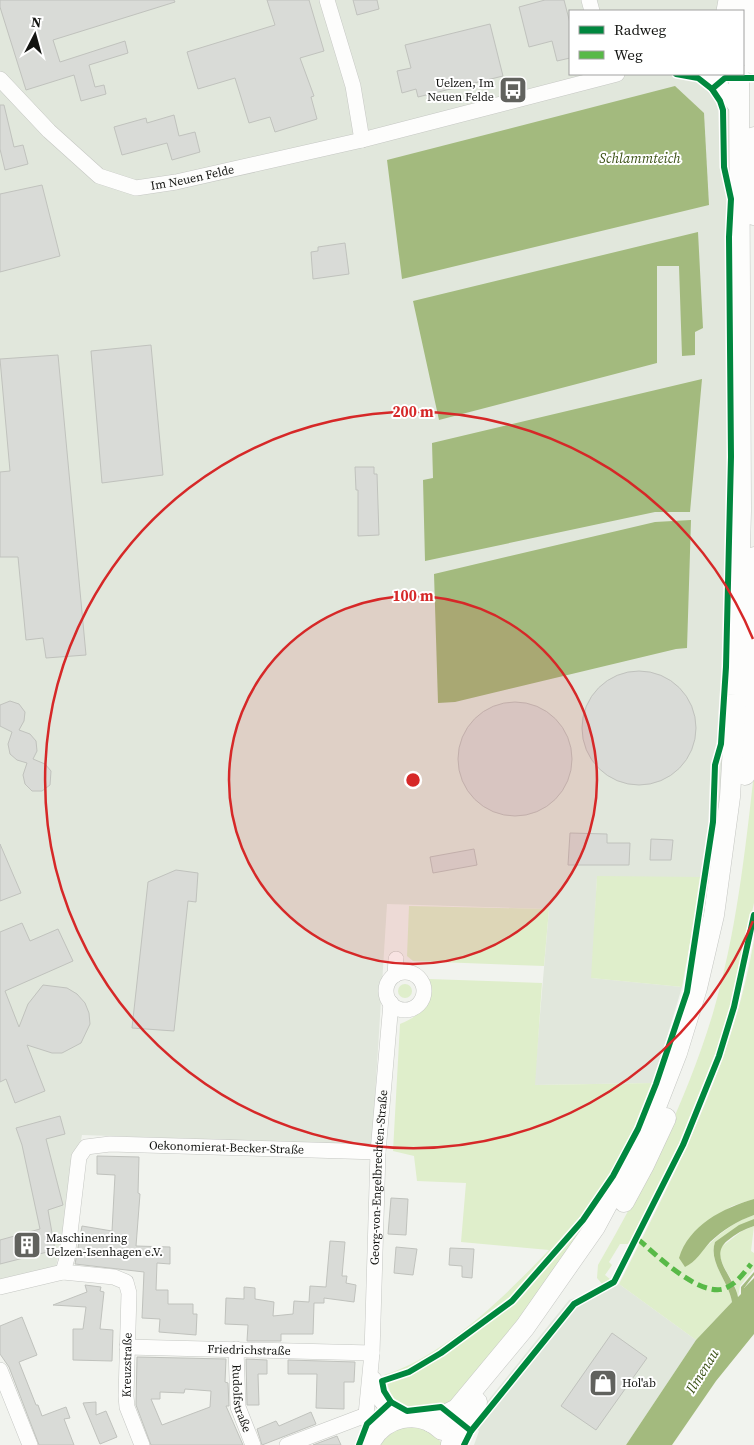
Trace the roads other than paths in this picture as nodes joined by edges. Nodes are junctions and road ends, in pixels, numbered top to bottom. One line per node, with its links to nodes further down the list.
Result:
1 (327, 0): 11 (street)
2 (752, 0): 3 (main road)
3 (754, 46): 4 (main road)
4 (754, 64)
5 (611, 75): 11 (street, Im Neuen Felde)
6 (706, 75): 9 (street)
7 (739, 75): 9 (main road)
8 (0, 79): 11 (street, Im Neuen Felde)
9 (739, 111): 26 (main road)
10 (754, 137): 12 (main road)
11 (362, 140)
12 (754, 320)
13 (754, 557): 28 (main road)
14 (396, 959): 15 (street, Georg-von-Engelbrechten-Straße)
15 (396, 975): 16 (street, Georg-von-Engelbrechten-Straße); 16 (street)
16 (391, 1003): 17 (street, Georg-von-Engelbrechten-Straße)
17 (378, 1152): 18 (street, Oekonomierat-Becker-Straße); 22 (street, Georg-von-Engelbrechten-Straße)
18 (63, 1272): 19 (street); 20 (street, Kreuzstraße)
19 (0, 1287)
20 (126, 1347): 21 (street, Friedrichstraße); 30 (street, Kreuzstraße)
21 (236, 1349): 22 (street, Friedrichstraße); 31 (street, Rudolfstraße)
22 (372, 1352): 24 (street, Georg-von-Engelbrechten-Straße); 25 (street, Georg-von-Engelbrechten-Straße)
23 (0, 1370): 29 (street)
24 (366, 1415): 27 (street, Georg-von-Engelbrechten-Straße); 32 (street)
25 (396, 1420): 26 (main road); 27 (main road)
26 (431, 1422): 28 (main road)
27 (371, 1441)
28 (452, 1444)
29 (30, 1445)
30 (142, 1445)
31 (253, 1445)
32 (287, 1445)

